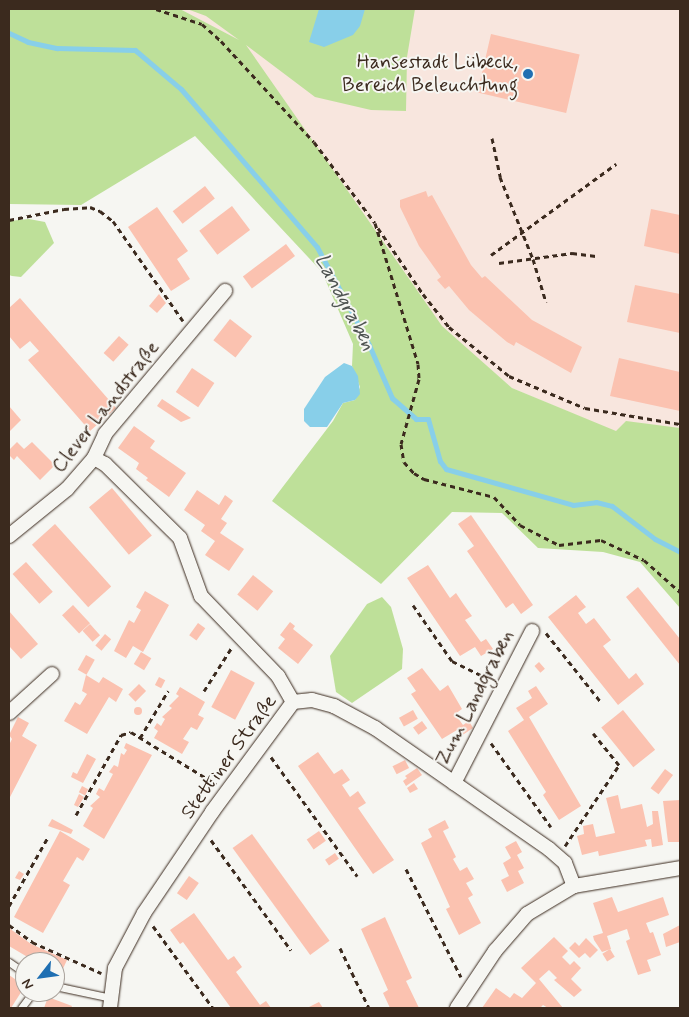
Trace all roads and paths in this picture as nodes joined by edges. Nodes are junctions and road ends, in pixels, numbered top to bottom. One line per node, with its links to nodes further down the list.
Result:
1 (156, 9): 5 (path)
2 (492, 138): 6 (path)
3 (616, 164): 6 (path)
4 (9, 220): 13 (path)
5 (375, 223): 14 (path); 17 (path)
6 (522, 232): 7 (path); 9 (path)
7 (491, 255)
8 (596, 256): 9 (path)
9 (533, 259): 10 (path); 12 (path)
10 (499, 263)
11 (225, 291): 13 (street, Clever Landstraße)
12 (546, 302)
13 (189, 332): 15 (street, Clever Landstraße)
14 (680, 424)
15 (94, 458): 16 (street, Clever Landstraße); 20 (street)
16 (9, 536)
17 (680, 592)
18 (413, 605): 22 (path)
19 (537, 629): 22 (street, Zum Landgraben); 25 (path)
20 (244, 643): 24 (path); 26 (street)
21 (52, 674): 27 (street)
22 (505, 687): 28 (street, Zum Landgraben)
23 (168, 691): 30 (path)
24 (204, 691)
25 (600, 701)
26 (293, 702): 31 (street, Stettiner Straße); 32 (street, Stettiner Straße)
27 (9, 713)
28 (482, 731): 32 (street, Zum Landgraben); 35 (path)
29 (593, 733): 38 (path)
30 (140, 738): 33 (path); 34 (path)
31 (262, 744): 33 (street, Stettiner Straße); 41 (path)
32 (454, 783): 38 (street, Stettiner Straße)
33 (228, 790): 36 (street, Stettiner Straße)
34 (76, 815)
35 (551, 826)
36 (202, 827): 44 (street, Stettiner Straße); 47 (path)
37 (48, 837): 43 (path)
38 (558, 856): 42 (street, Stettiner Straße)
39 (680, 868): 42 (street)
40 (406, 869): 50 (path)
41 (357, 876)
42 (574, 886): 50 (street)
43 (9, 906)
44 (144, 913): 48 (street, Stettiner Straße); 52 (path)
45 (9, 925): 48 (path)
46 (340, 948): 53 (path)
47 (290, 950)
48 (113, 979): 51 (street, Stettiner Straße)
49 (65, 989): 51 (lane)
50 (468, 991): 54 (street)
51 (110, 1003)
52 (213, 1008)
53 (369, 1008)
54 (457, 1008)

